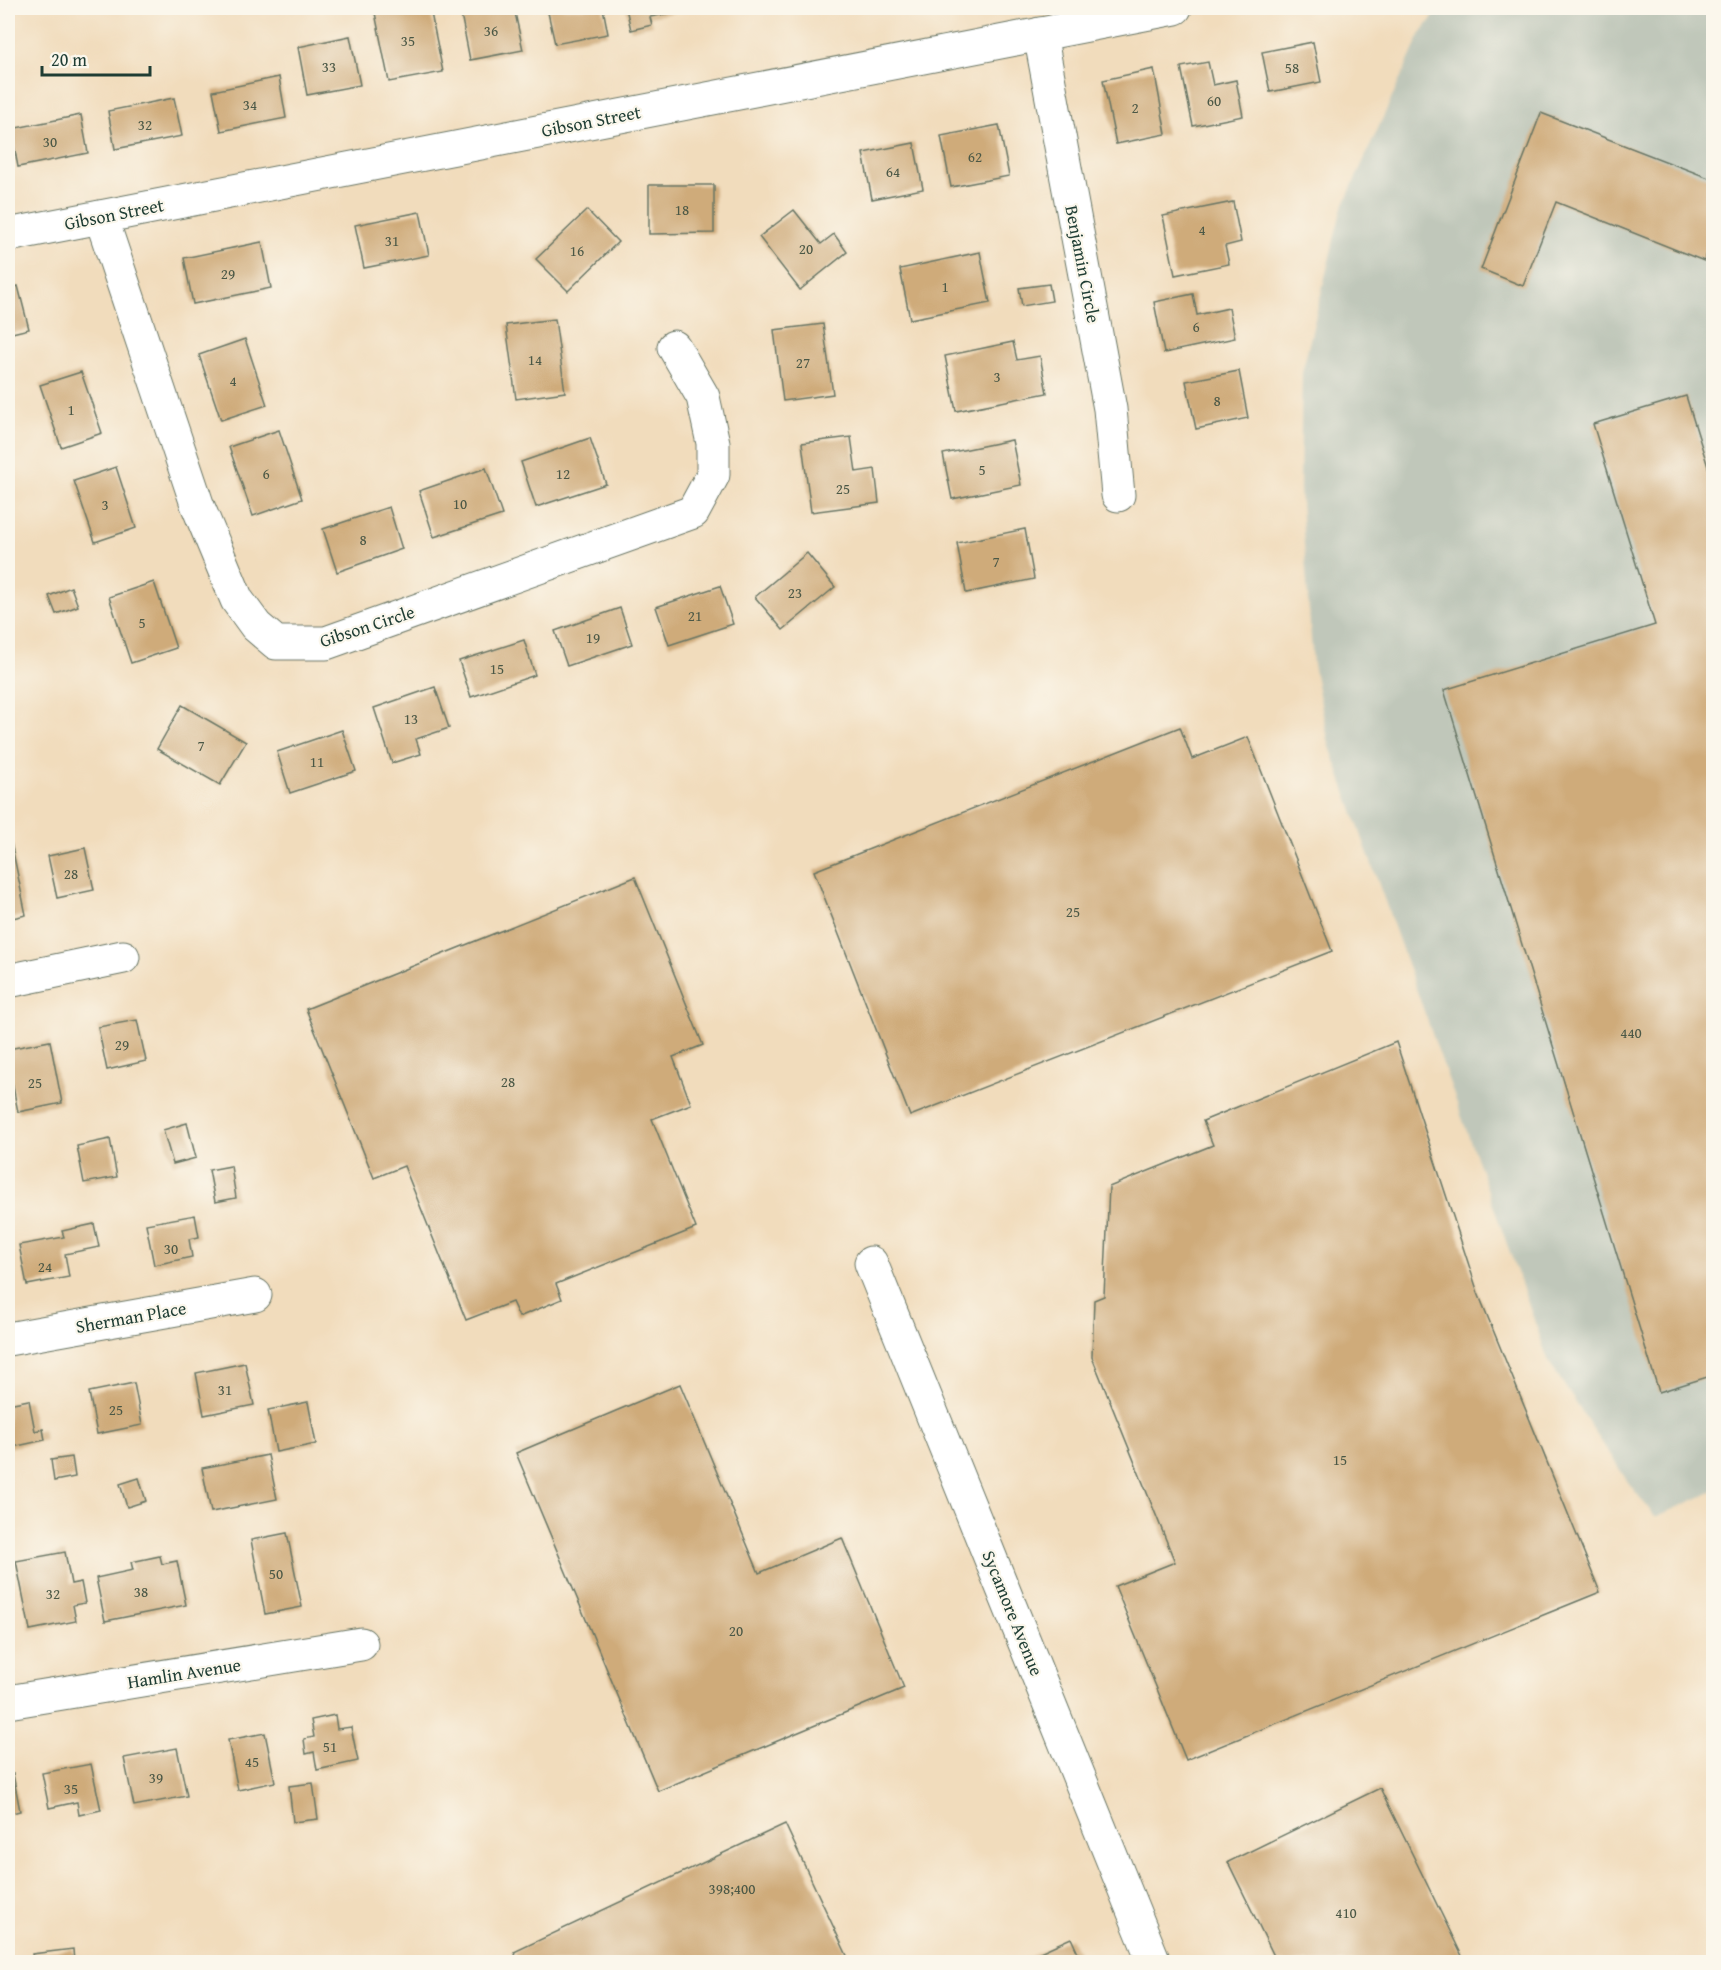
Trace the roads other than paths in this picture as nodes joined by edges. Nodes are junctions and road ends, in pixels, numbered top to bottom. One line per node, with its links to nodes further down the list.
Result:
1 (1175, 8): 2 (street, Gibson Street)
2 (1040, 34): 3 (street, Gibson Street); 6 (street, Benjamin Circle)
3 (101, 217): 4 (street, Gibson Street); 5 (street, Gibson Circle)
4 (8, 235)
5 (674, 347)
6 (1118, 495)
7 (123, 957): 8 (street)
8 (8, 981)
9 (871, 1263): 14 (street, Sycamore Avenue)
10 (255, 1295): 11 (street, Sherman Place)
11 (8, 1339)
12 (360, 1644): 13 (street, Hamlin Avenue)
13 (8, 1702)
14 (1154, 1962)

